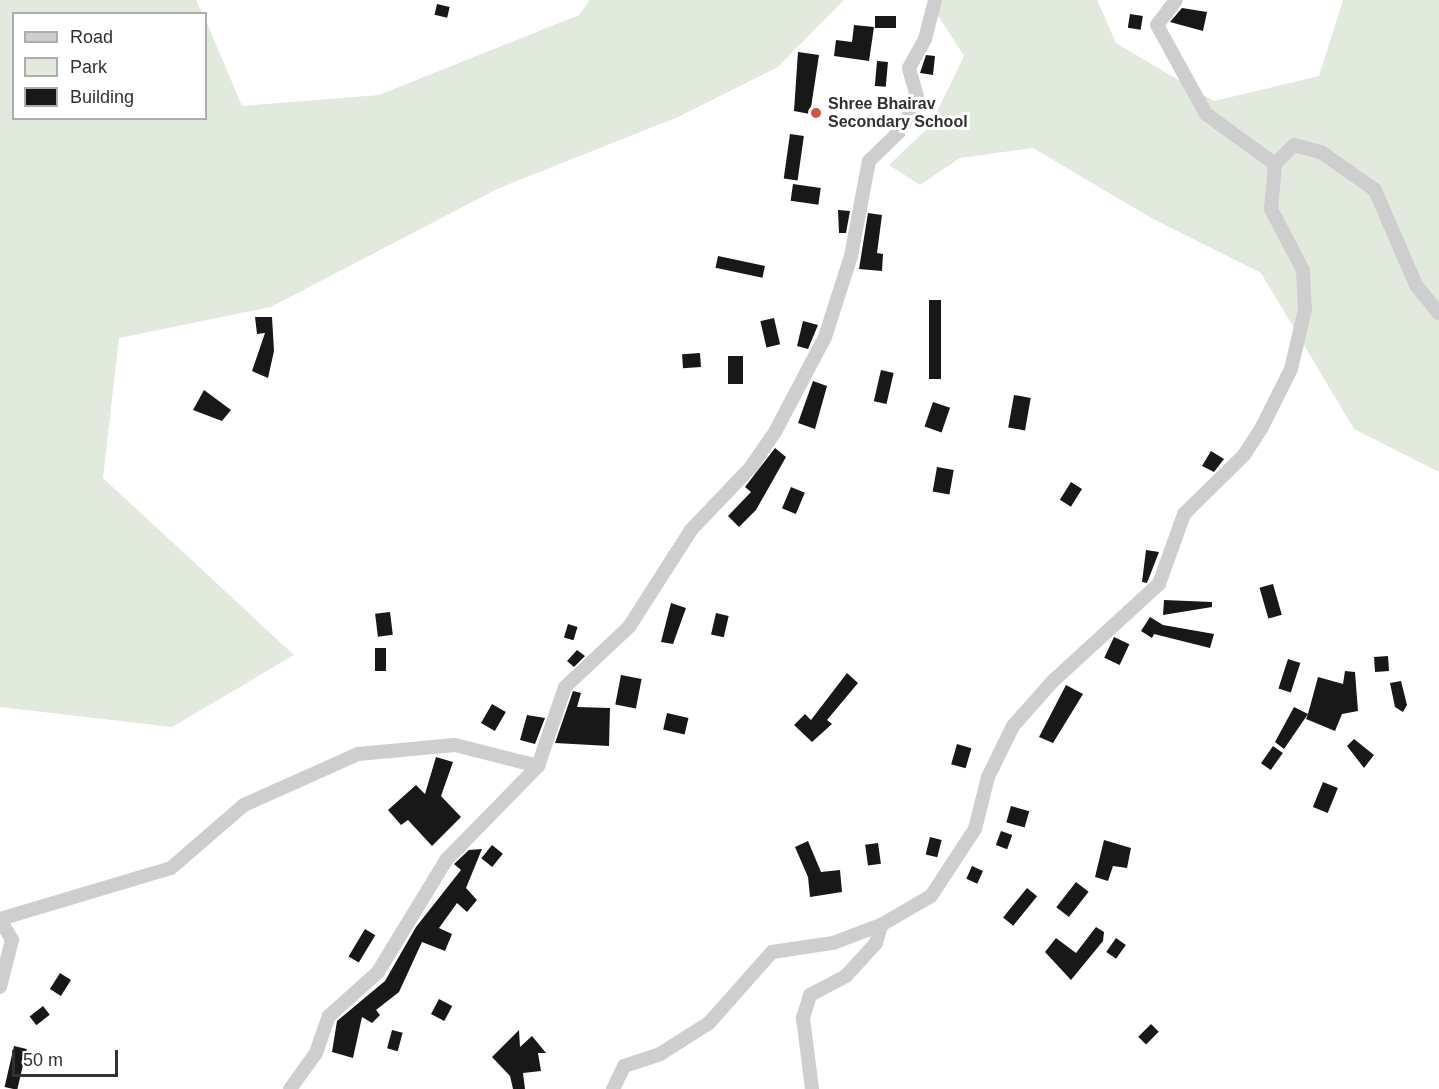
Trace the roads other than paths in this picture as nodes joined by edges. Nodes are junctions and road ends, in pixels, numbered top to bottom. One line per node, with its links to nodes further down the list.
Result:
1 (935, 0): 5 (street)
2 (1176, 0): 3 (street)
3 (1275, 164): 4 (street); 7 (street)
4 (1439, 313)
5 (538, 766): 6 (street); 9 (street)
6 (0, 919): 8 (street)
7 (883, 924): 10 (street); 11 (street)
8 (0, 987)
9 (290, 1089)
10 (613, 1089)
11 (812, 1089)

